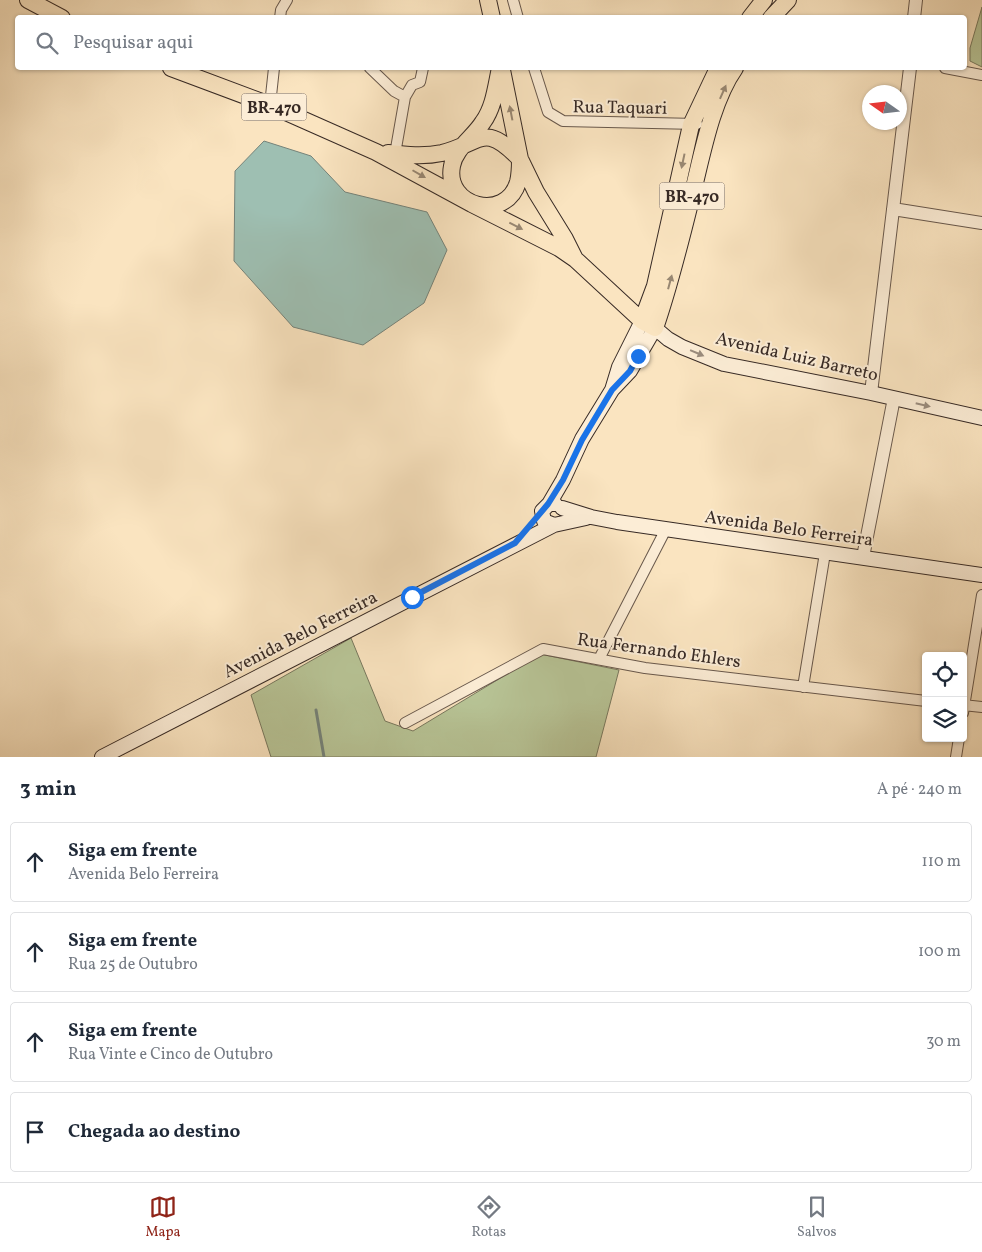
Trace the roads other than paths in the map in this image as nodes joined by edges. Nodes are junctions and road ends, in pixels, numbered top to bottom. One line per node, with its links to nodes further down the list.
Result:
1 (28, 0): 8 (main road)
2 (287, 0): 9 (street)
3 (488, 0): 10 (main road)
4 (513, 0): 11 (street)
5 (788, 0): 7 (main road)
6 (916, 0): 12 (street)
7 (762, 12)
8 (56, 15)
9 (281, 15)
10 (491, 15)
11 (517, 15)
12 (914, 15)
13 (176, 70): 26 (main road, BR-470)
14 (274, 70): 26 (street)
15 (372, 70): 25 (street)
16 (423, 70): 25 (street)
17 (500, 70): 29 (main road)
18 (501, 70): 32 (main road, one-way to 18)
19 (535, 70): 28 (street, Rua Taquari)
20 (717, 70): 28 (main road, BR-470)
21 (734, 70): 27 (main road, BR-470, one-way to 21)
22 (910, 70): 34 (street)
23 (956, 70): 24 (street)
24 (982, 75)
25 (404, 97): 31 (street)
26 (270, 105): 30 (main road, BR-470)
27 (710, 124): 28 (street, Rua Taquari); 37 (main road, BR-470, one-way to 27)
28 (691, 125): 37 (main road, BR-470, one-way to 37)
29 (466, 144): 31 (main road, BR-470); 32 (main road, BR-470); 33 (main road)
30 (376, 152): 31 (main road, BR-470); 33 (main road, BR-470, one-way to 33)
31 (395, 154)
32 (520, 159): 33 (main road); 36 (main road, BR-470)
33 (472, 204): 36 (main road, BR-470, one-way to 36)
34 (892, 209): 35 (street); 38 (street)
35 (982, 223)
36 (575, 259): 37 (main road, Avenida Luiz Barreto / BR-470)
37 (649, 324): 38 (main road, Avenida Luiz Barreto, one-way to 38); 41 (main road)
38 (871, 393): 39 (main road, Avenida Luiz Barreto)
39 (894, 398): 40 (main road, Avenida Luiz Barreto, one-way to 40); 44 (street)
40 (982, 418)
41 (554, 513): 42 (main road, Avenida Belo Ferreira); 55 (main road, Avenida Belo Ferreira)
42 (666, 529): 43 (main road, Avenida Belo Ferreira); 47 (street)
43 (825, 552): 44 (main road, Avenida Belo Ferreira); 48 (street)
44 (863, 557): 45 (main road, Avenida Belo Ferreira)
45 (982, 575)
46 (982, 595): 49 (street)
47 (599, 659): 48 (street, Rua Fernando Ehlers); 53 (street, Rua Fernando Ehlers)
48 (803, 688): 50 (street, Rua Fernando Ehlers)
49 (966, 697)
50 (922, 701)
51 (982, 706): 52 (street)
52 (967, 708)
53 (405, 723)
54 (958, 742): 56 (street)
55 (102, 757)
56 (956, 757)

